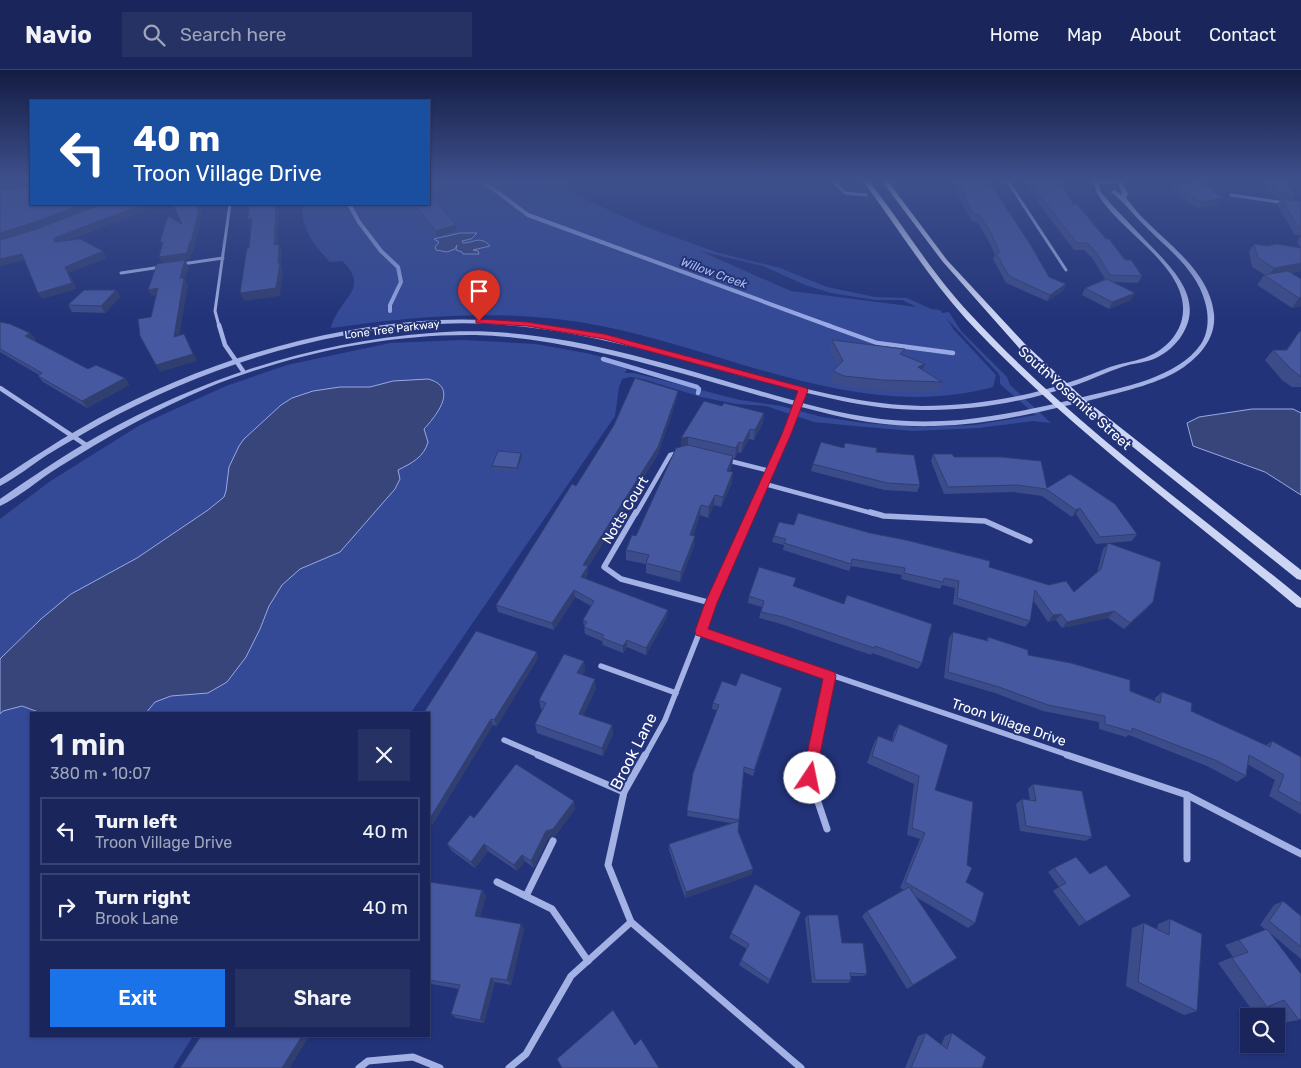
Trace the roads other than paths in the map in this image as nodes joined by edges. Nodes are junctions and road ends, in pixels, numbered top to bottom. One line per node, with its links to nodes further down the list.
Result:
1 (227, 227): 7 (street)
2 (899, 227): 17 (main road, South Yosemite Street)
3 (920, 227): 14 (main road, South Yosemite Street)
4 (1038, 227): 10 (street)
5 (1131, 227): 14 (street, Lone Tree Parkway)
6 (1147, 227): 18 (street, Lone Tree Parkway)
7 (223, 258): 8 (street); 12 (street)
8 (177, 265)
9 (168, 266): 11 (street)
10 (1066, 270)
11 (121, 273)
12 (236, 361): 13 (street); 16 (street, Lone Tree Parkway); 21 (street, Lone Tree Parkway)
13 (243, 371): 19 (street, Lone Tree Parkway); 22 (street, Lone Tree Parkway)
14 (1064, 386): 17 (street, Lone Tree Parkway); 18 (main road, South Yosemite Street)
15 (0, 388): 21 (street)
16 (803, 390): 17 (street, Lone Tree Parkway); 19 (street, Brook Lane)
17 (1043, 391): 20 (main road, South Yosemite Street)
18 (1080, 400): 20 (street, Lone Tree Parkway); 30 (main road, South Yosemite Street)
19 (799, 405): 20 (street, Lone Tree Parkway); 25 (street, Brook Lane)
20 (1059, 406): 32 (main road, South Yosemite Street)
21 (72, 436): 22 (street); 26 (street, Lone Tree Parkway)
22 (86, 445): 28 (street, Lone Tree Parkway)
23 (687, 451): 31 (street, Notts Court)
24 (724, 460): 25 (street)
25 (770, 471): 27 (street, Brook Lane)
26 (0, 483)
27 (765, 484): 29 (street); 31 (street, Brook Lane)
28 (0, 503)
29 (1030, 540)
30 (1301, 576)
31 (711, 603): 33 (street, Brook Lane)
32 (1301, 604)
33 (701, 631): 35 (street, Troon Village Drive); 36 (street, Brook Lane)
34 (601, 666): 36 (street)
35 (830, 676): 39 (street, Troon Village Drive); 40 (street)
36 (676, 693): 38 (street, Brook Lane)
37 (504, 740): 38 (street)
38 (624, 792): 46 (street, Brook Lane)
39 (1187, 795): 42 (street, Troon Village Drive); 43 (street)
40 (828, 829)
41 (553, 841): 45 (street)
42 (1301, 854)
43 (1187, 859)
44 (497, 882): 45 (street)
45 (526, 896): 47 (street)
46 (631, 922): 47 (street); 51 (street, Brook Lane)
47 (588, 961): 50 (street)
48 (359, 1068): 49 (street)
49 (440, 1068)
50 (509, 1068)
51 (800, 1068)

